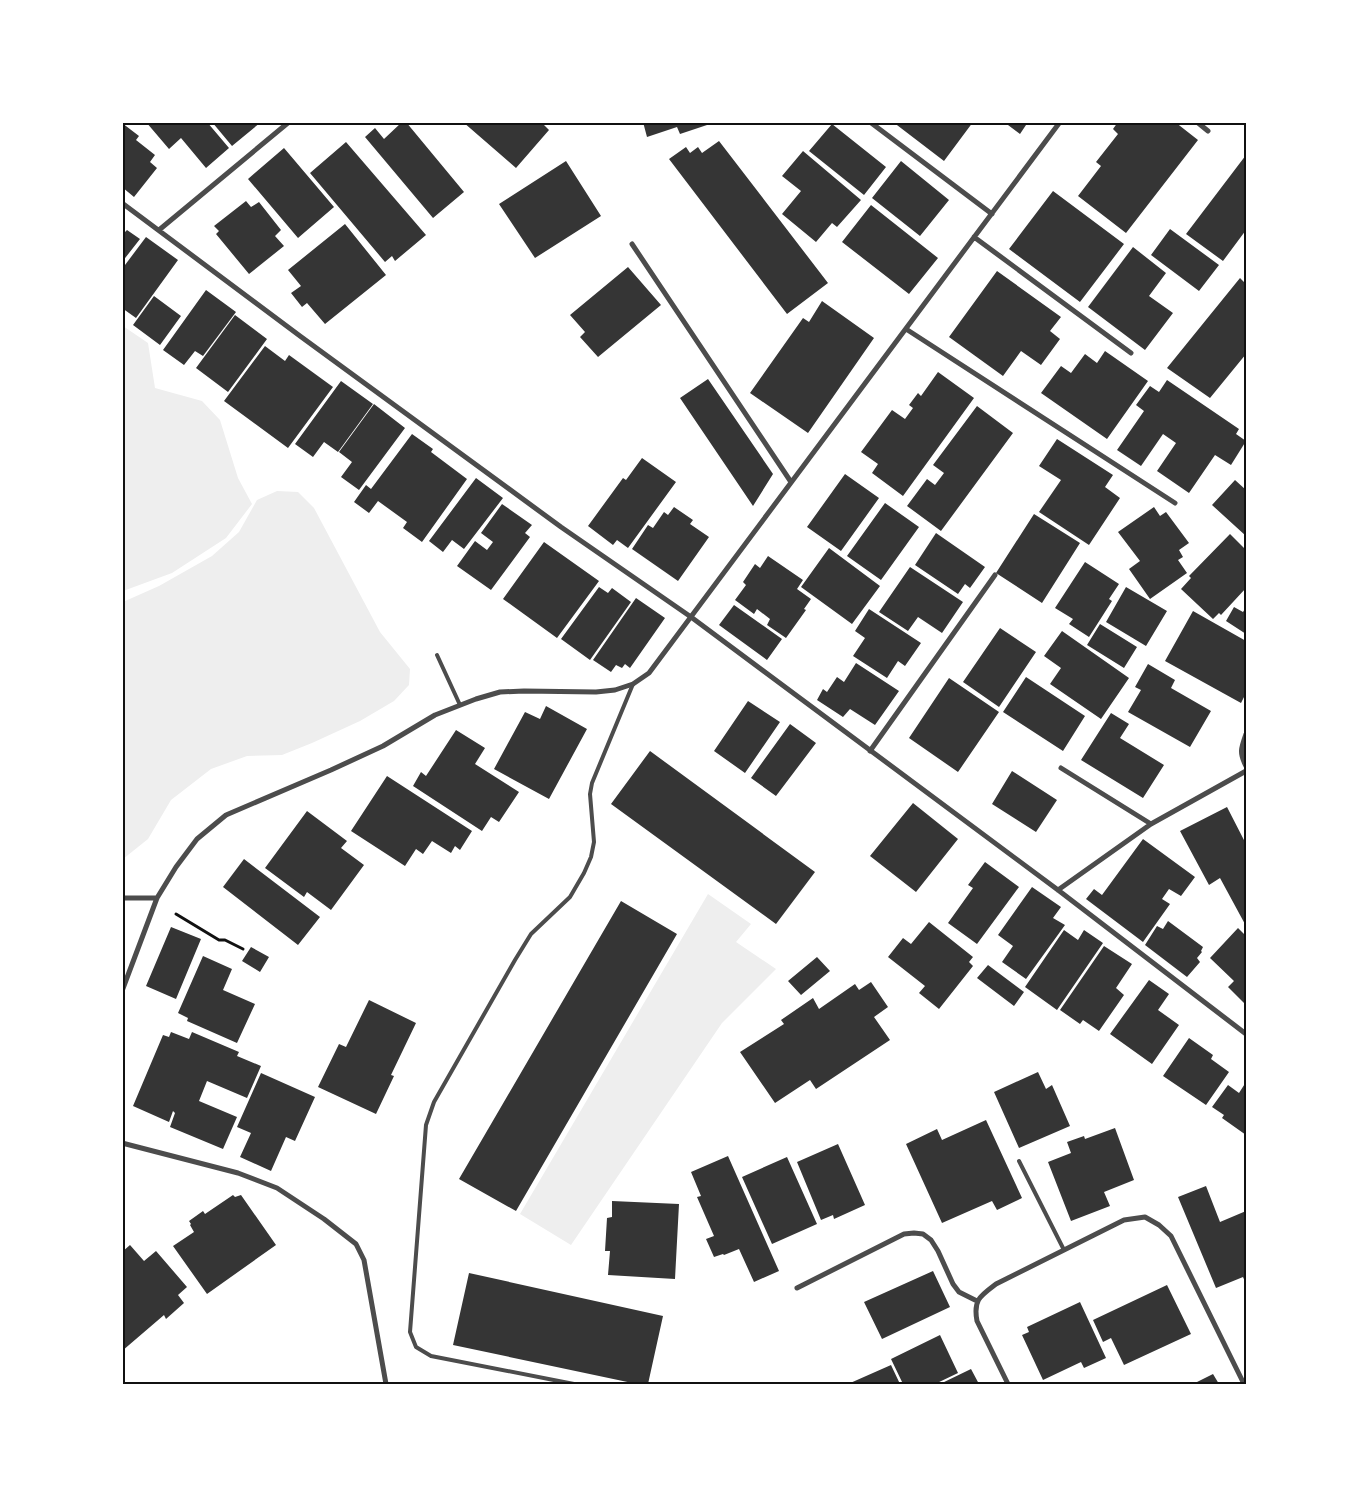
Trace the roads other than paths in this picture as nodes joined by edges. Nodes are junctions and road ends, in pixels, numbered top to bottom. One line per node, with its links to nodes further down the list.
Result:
1 (289, 122): 8 (street)
2 (870, 122): 7 (street)
3 (1060, 122): 7 (street)
4 (1197, 122): 5 (street)
5 (1208, 131)
6 (122, 203): 8 (street)
7 (992, 214): 9 (street)
8 (159, 230): 16 (street)
9 (974, 237): 11 (street); 12 (street)
10 (632, 244): 13 (street)
11 (906, 329): 13 (street); 14 (street)
12 (1131, 353)
13 (791, 482): 16 (street)
14 (1175, 503)
15 (995, 575): 21 (street)
16 (691, 617): 18 (street); 21 (street)
17 (437, 655): 19 (lane)
18 (633, 684): 19 (street); 37 (lane)
19 (460, 705): 28 (street)
20 (1246, 734): 22 (street)
21 (870, 751): 26 (street)
22 (1246, 766)
23 (1061, 768): 25 (street)
24 (1246, 771): 25 (street)
25 (1151, 824): 26 (street)
26 (1058, 890): 30 (street)
27 (122, 898): 28 (street)
28 (157, 898): 29 (street)
29 (122, 991)
30 (1246, 1034)
31 (122, 1143): 36 (street)
32 (1019, 1161): 33 (lane)
33 (1064, 1250): 35 (street); 39 (street)
34 (797, 1288): 35 (street)
35 (977, 1301): 38 (street)
36 (386, 1384)
37 (574, 1384)
38 (1008, 1384)
39 (1244, 1384)

